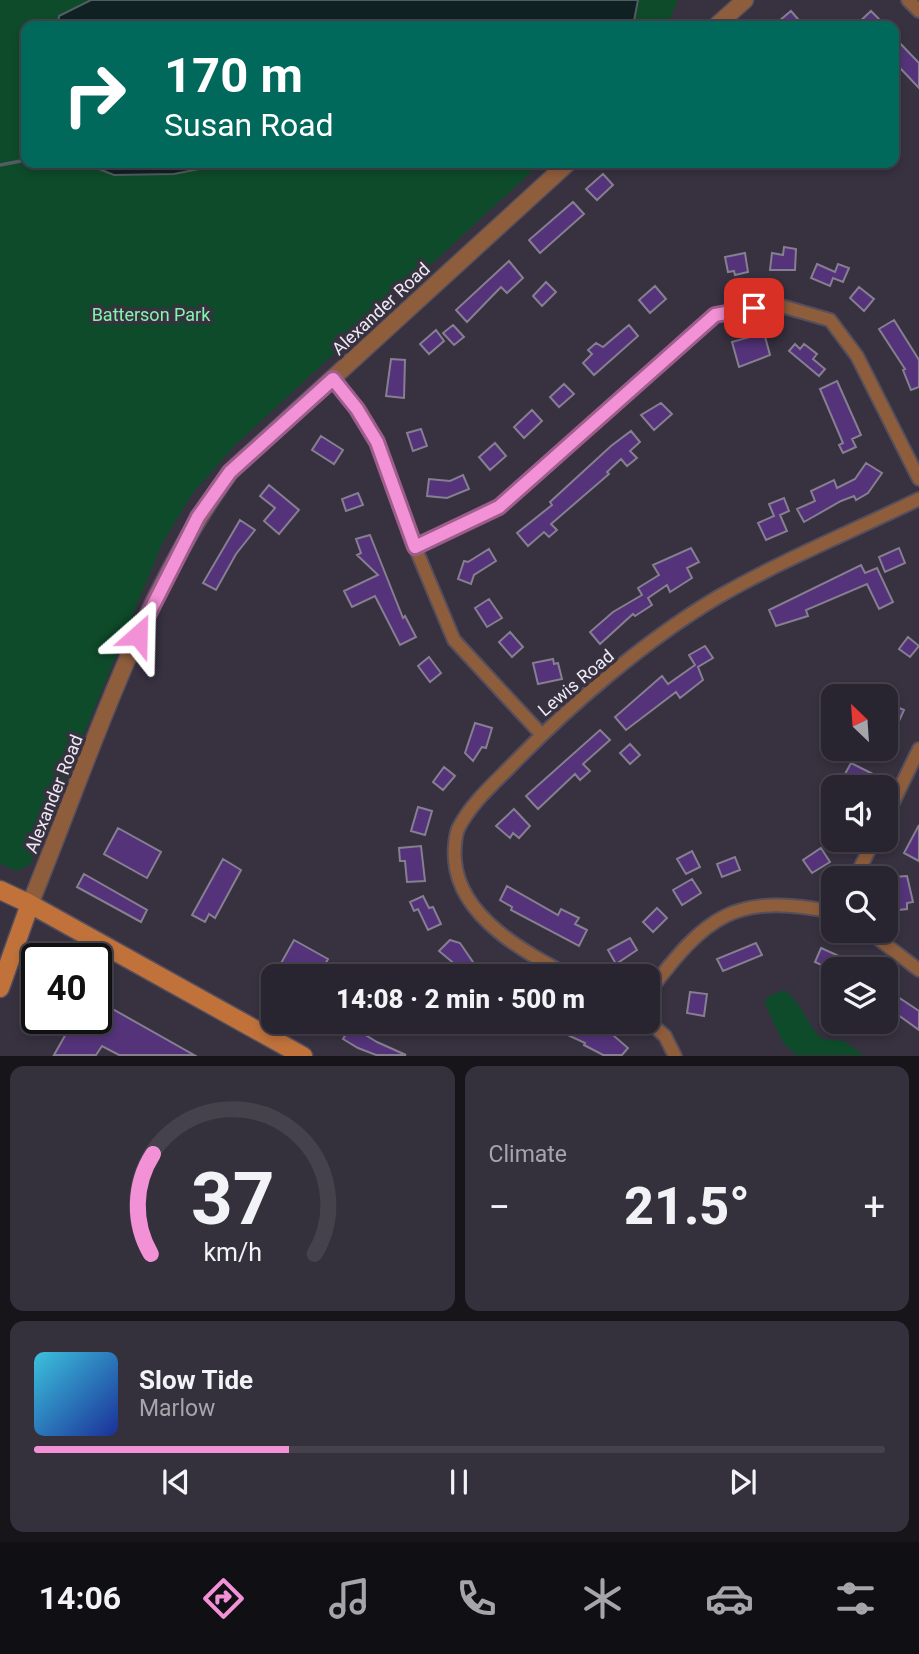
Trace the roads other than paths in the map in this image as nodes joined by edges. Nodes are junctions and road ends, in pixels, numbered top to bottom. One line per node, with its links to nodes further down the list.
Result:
1 (745, 0): 4 (street)
2 (908, 0): 3 (street)
3 (919, 11)
4 (722, 21)
5 (563, 168): 6 (street, Alexander Road)
6 (333, 379): 9 (street); 14 (street, Alexander Road)
7 (919, 479): 9 (street)
8 (919, 499): 10 (street, Lewis Road)
9 (415, 547): 10 (street)
10 (542, 735): 17 (street, Lewis Road)
11 (919, 749): 12 (street)
12 (898, 792)
13 (0, 890): 14 (main road)
14 (30, 904): 20 (main road); 22 (main road)
15 (821, 910): 19 (street)
16 (884, 943): 18 (street)
17 (546, 964)
18 (919, 970)
19 (660, 977)
20 (0, 988)
21 (660, 1032): 23 (street)
22 (303, 1055)
23 (675, 1055)

